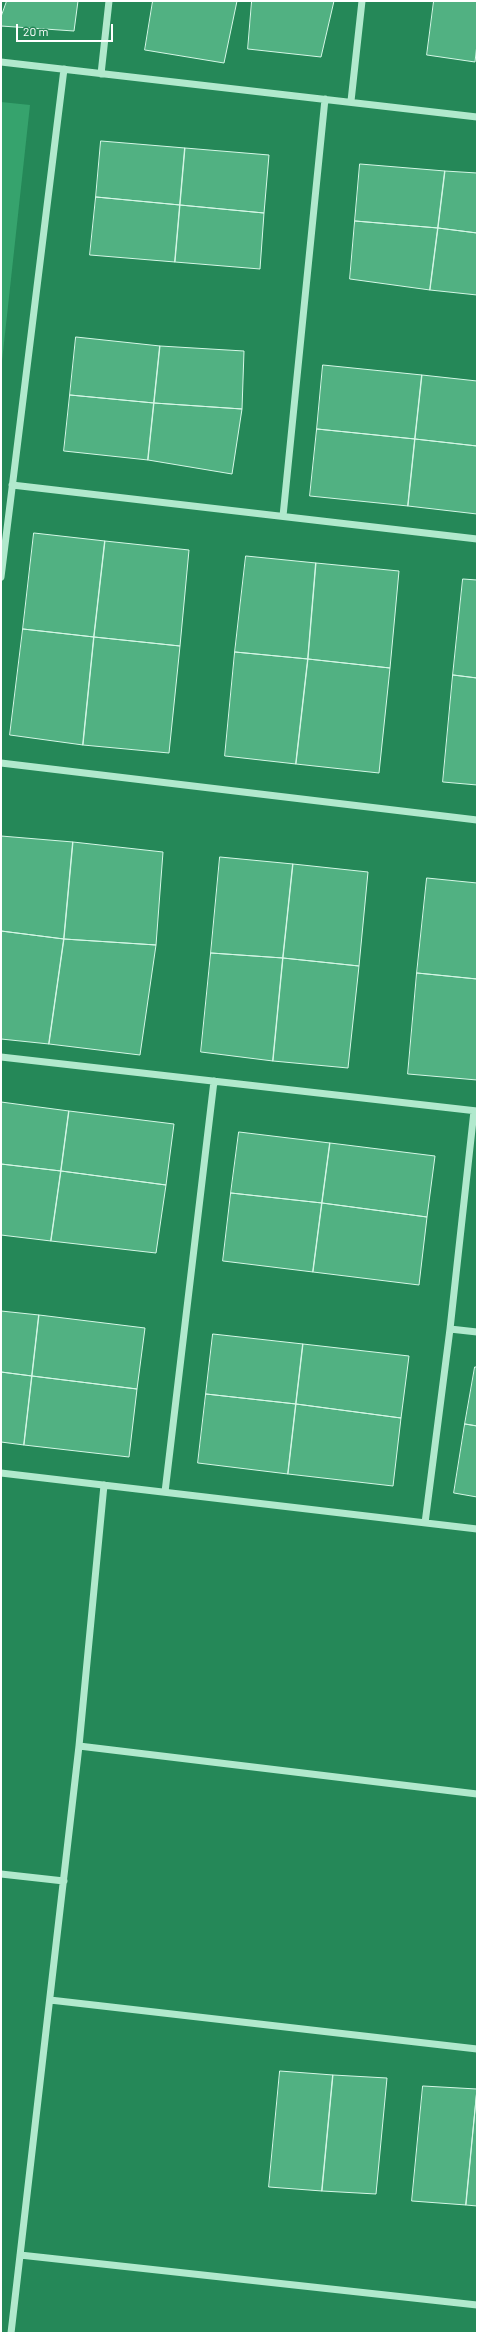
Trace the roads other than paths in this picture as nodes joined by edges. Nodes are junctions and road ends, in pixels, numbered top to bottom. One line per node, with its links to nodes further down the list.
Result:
1 (109, 1): 5 (street)
2 (362, 1): 7 (street)
3 (1, 62): 4 (street)
4 (64, 69): 5 (street); 9 (street)
5 (101, 74): 6 (street)
6 (325, 99): 7 (street); 10 (street)
7 (351, 102): 8 (street)
8 (477, 117)
9 (12, 485): 10 (street); 12 (street)
10 (283, 516): 11 (street)
11 (477, 539)
12 (1, 577)
13 (1, 763): 14 (street)
14 (477, 820)
15 (1, 1057): 16 (street)
16 (214, 1081): 17 (street); 22 (street)
17 (475, 1111): 18 (street)
18 (450, 1329): 19 (street); 23 (street)
19 (477, 1332)
20 (1, 1473): 21 (street)
21 (104, 1485): 22 (street); 25 (street)
22 (165, 1492): 23 (street)
23 (425, 1523): 24 (street)
24 (477, 1529)
25 (80, 1746): 26 (street); 28 (street)
26 (477, 1794)
27 (1, 1874): 28 (street)
28 (64, 1881): 29 (street)
29 (50, 2000): 30 (street); 31 (street)
30 (477, 2049)
31 (20, 2255): 32 (street); 33 (street)
32 (477, 2305)
33 (11, 2333)

